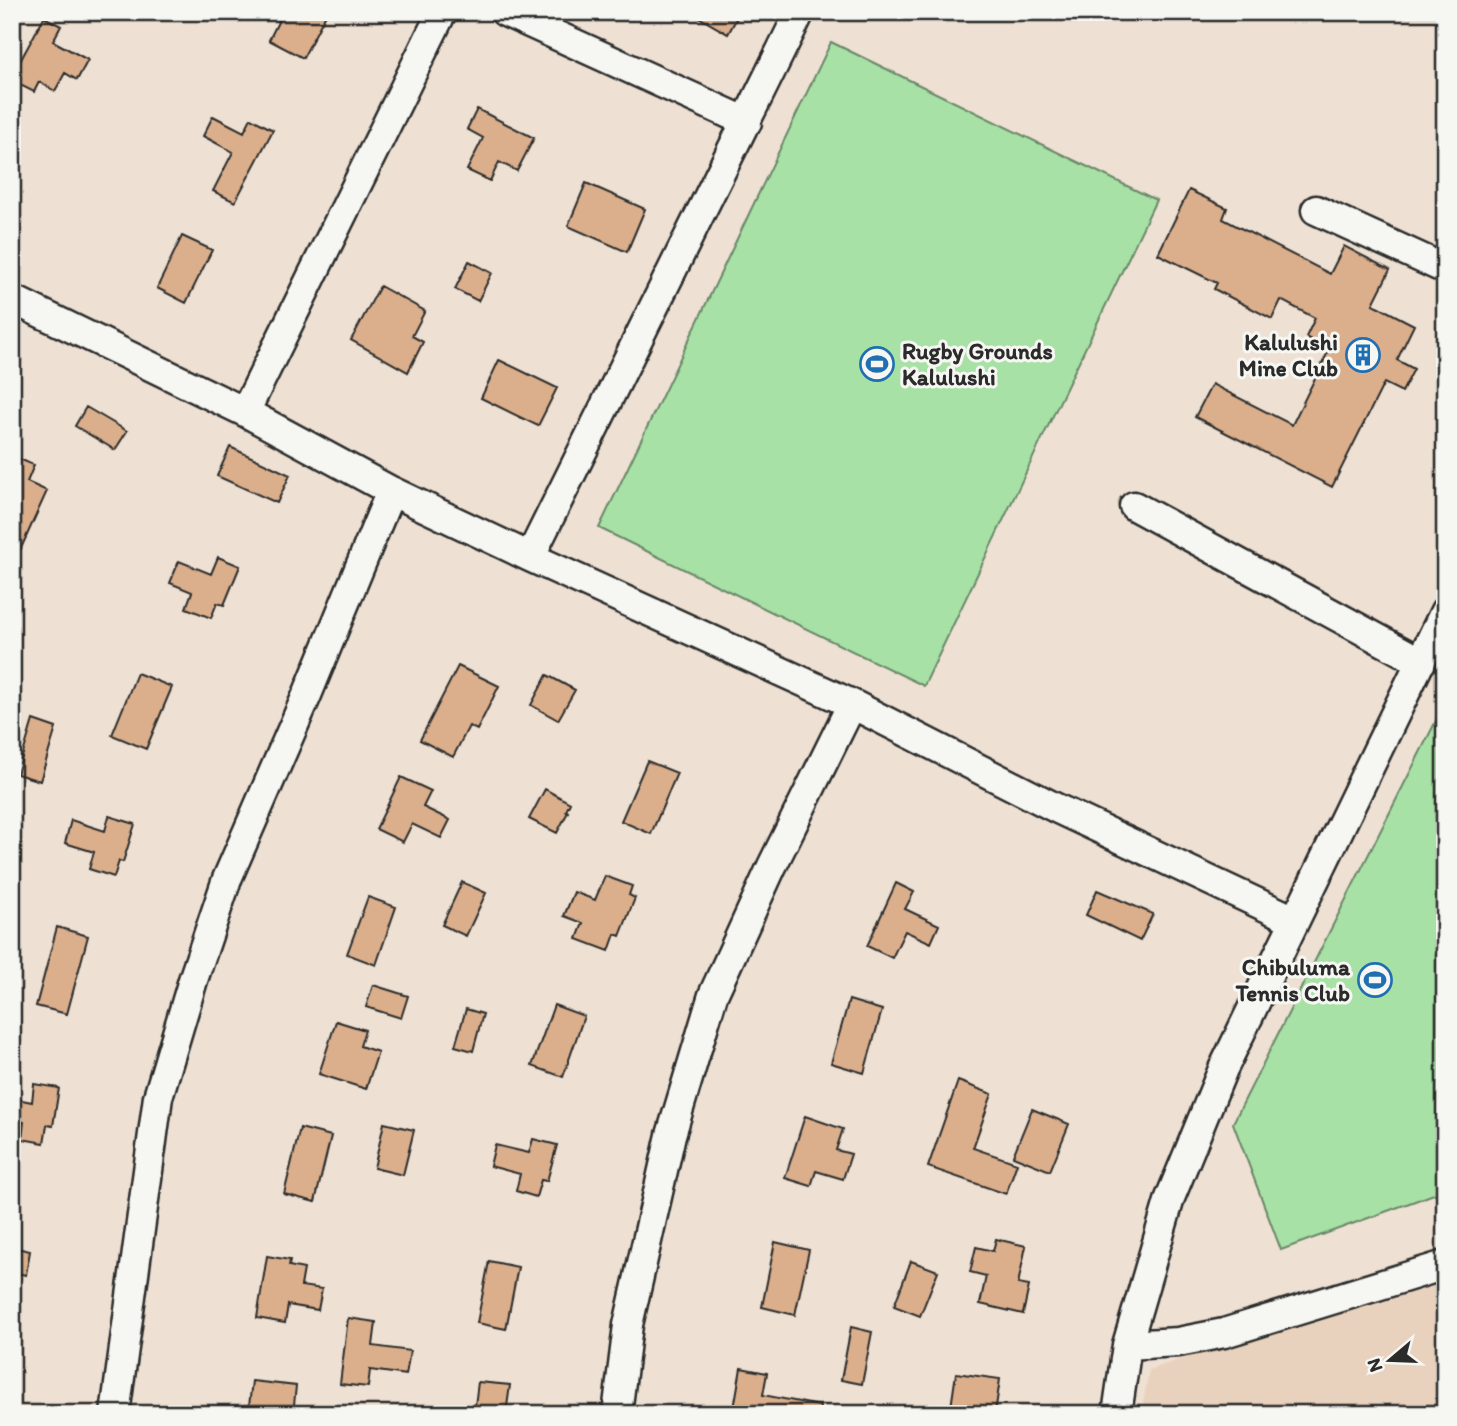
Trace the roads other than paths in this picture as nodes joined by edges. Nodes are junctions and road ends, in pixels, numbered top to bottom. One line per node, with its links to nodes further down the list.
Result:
1 (442, 12): 8 (street)
2 (505, 12): 4 (street)
3 (800, 12): 4 (street)
4 (747, 122): 11 (street)
5 (1316, 210): 6 (street)
6 (1445, 269)
7 (12, 299): 8 (street)
8 (245, 412): 9 (street)
9 (391, 491): 11 (street); 18 (street)
10 (1134, 506): 13 (street)
11 (530, 557): 14 (street)
12 (1445, 611): 13 (street)
13 (1421, 662): 15 (street)
14 (852, 704): 15 (street); 19 (street)
15 (1294, 920): 17 (street)
16 (1445, 1265): 17 (street)
17 (1127, 1345): 20 (street)
18 (115, 1414)
19 (617, 1414)
20 (1117, 1414)

